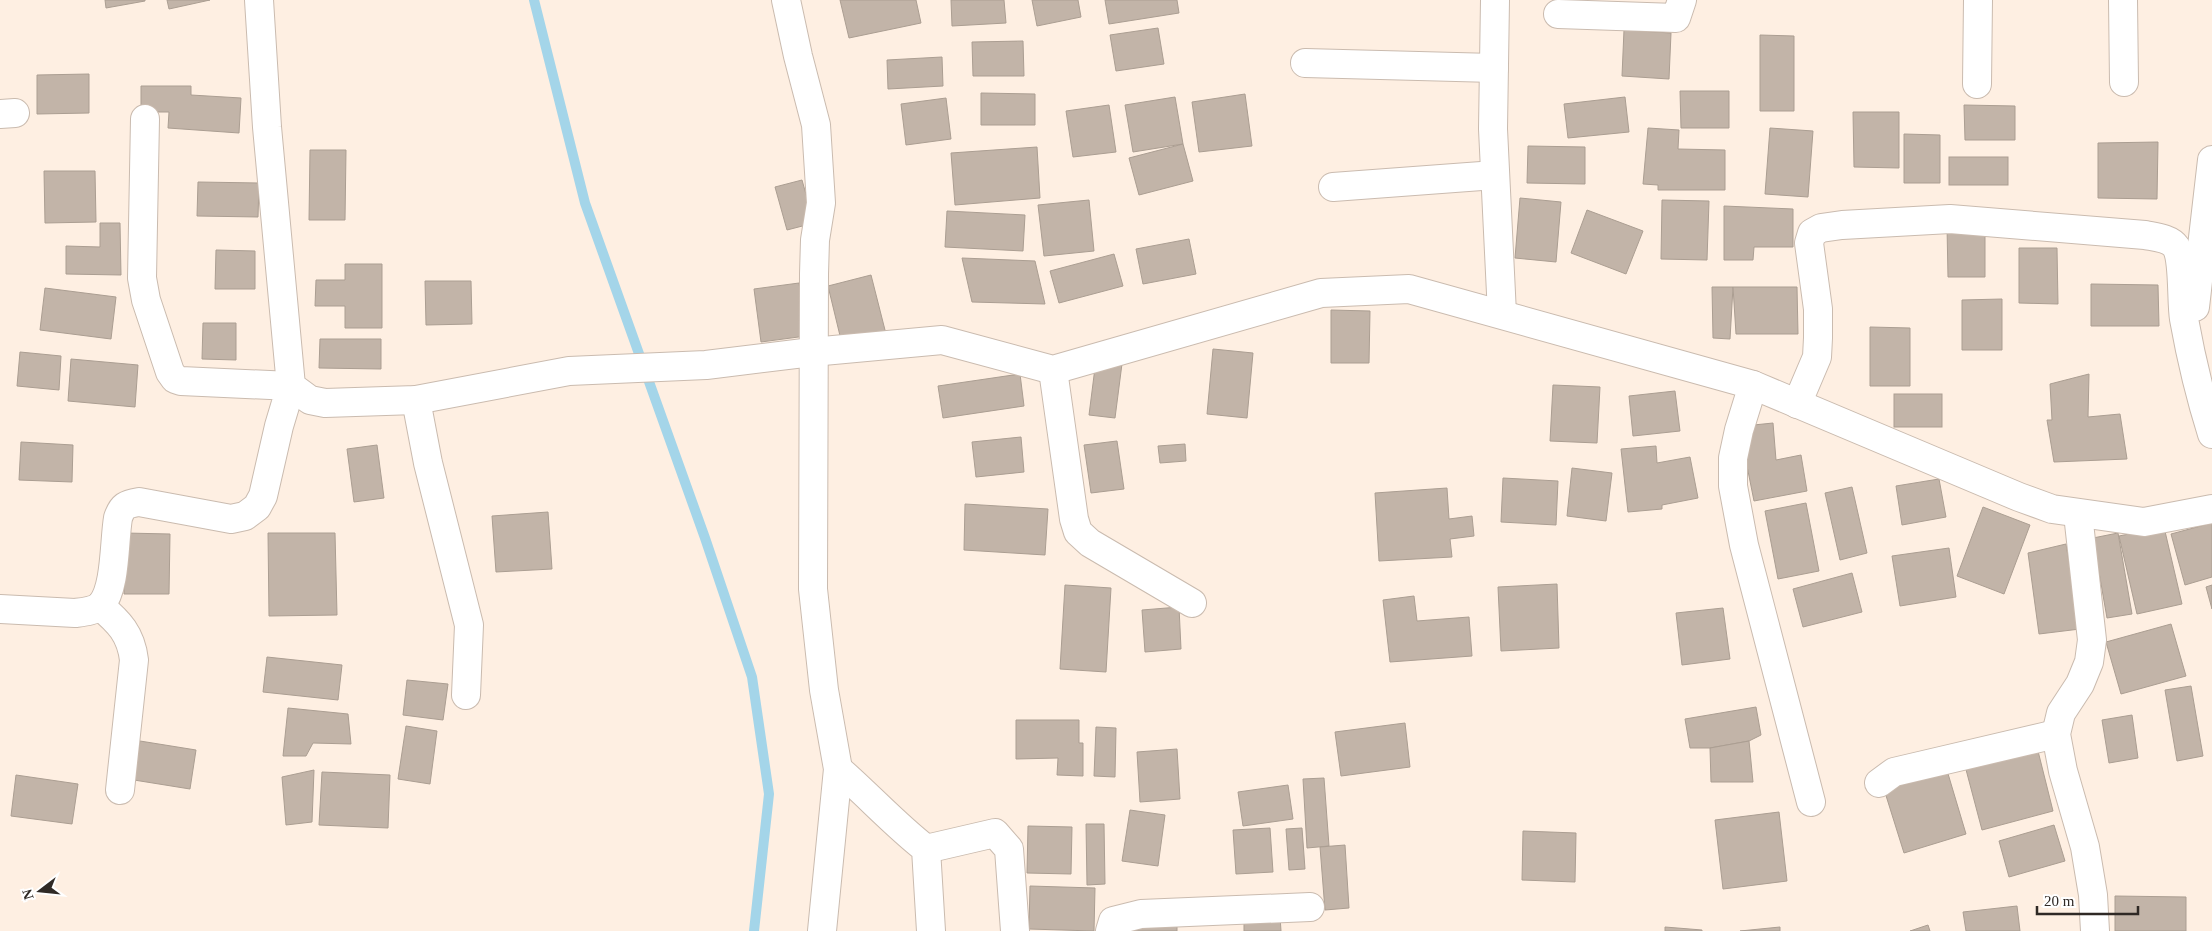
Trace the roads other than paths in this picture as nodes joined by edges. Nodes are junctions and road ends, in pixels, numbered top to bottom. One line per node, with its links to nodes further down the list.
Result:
1 (259, 0): 21 (street)
2 (786, 0): 18 (street)
3 (1495, 0): 9 (street)
4 (1682, 0): 7 (street)
5 (1978, 0): 11 (street)
6 (2123, 0): 10 (street)
7 (1558, 14)
8 (1305, 63): 9 (street)
9 (1494, 68): 14 (street)
10 (2124, 82)
11 (1977, 84)
12 (145, 119): 21 (street)
13 (2212, 160): 17 (street)
14 (1496, 175): 15 (street); 16 (street)
15 (1333, 187)
16 (1502, 314): 19 (street); 20 (street)
17 (2190, 351): 23 (street); 24 (street)
18 (812, 352): 19 (street); 22 (street); 32 (street)
19 (1053, 370): 27 (street)
20 (1753, 385): 23 (street); 35 (street)
21 (291, 386): 22 (street); 28 (street)
22 (416, 400): 30 (street)
23 (1798, 404): 26 (street)
24 (2212, 434)
25 (2212, 509): 26 (street)
26 (2078, 514): 31 (street)
27 (1192, 603)
28 (100, 606): 29 (street); 34 (street)
29 (0, 609)
30 (466, 695)
31 (2056, 734): 33 (street); 42 (street)
32 (838, 769): 36 (street); 38 (street)
33 (1879, 783)
34 (120, 790)
35 (1811, 802)
36 (926, 849): 39 (street); 40 (street)
37 (1310, 907): 41 (street)
38 (822, 931)
39 (931, 931)
40 (1015, 931)
41 (1110, 931)
42 (2095, 931)

